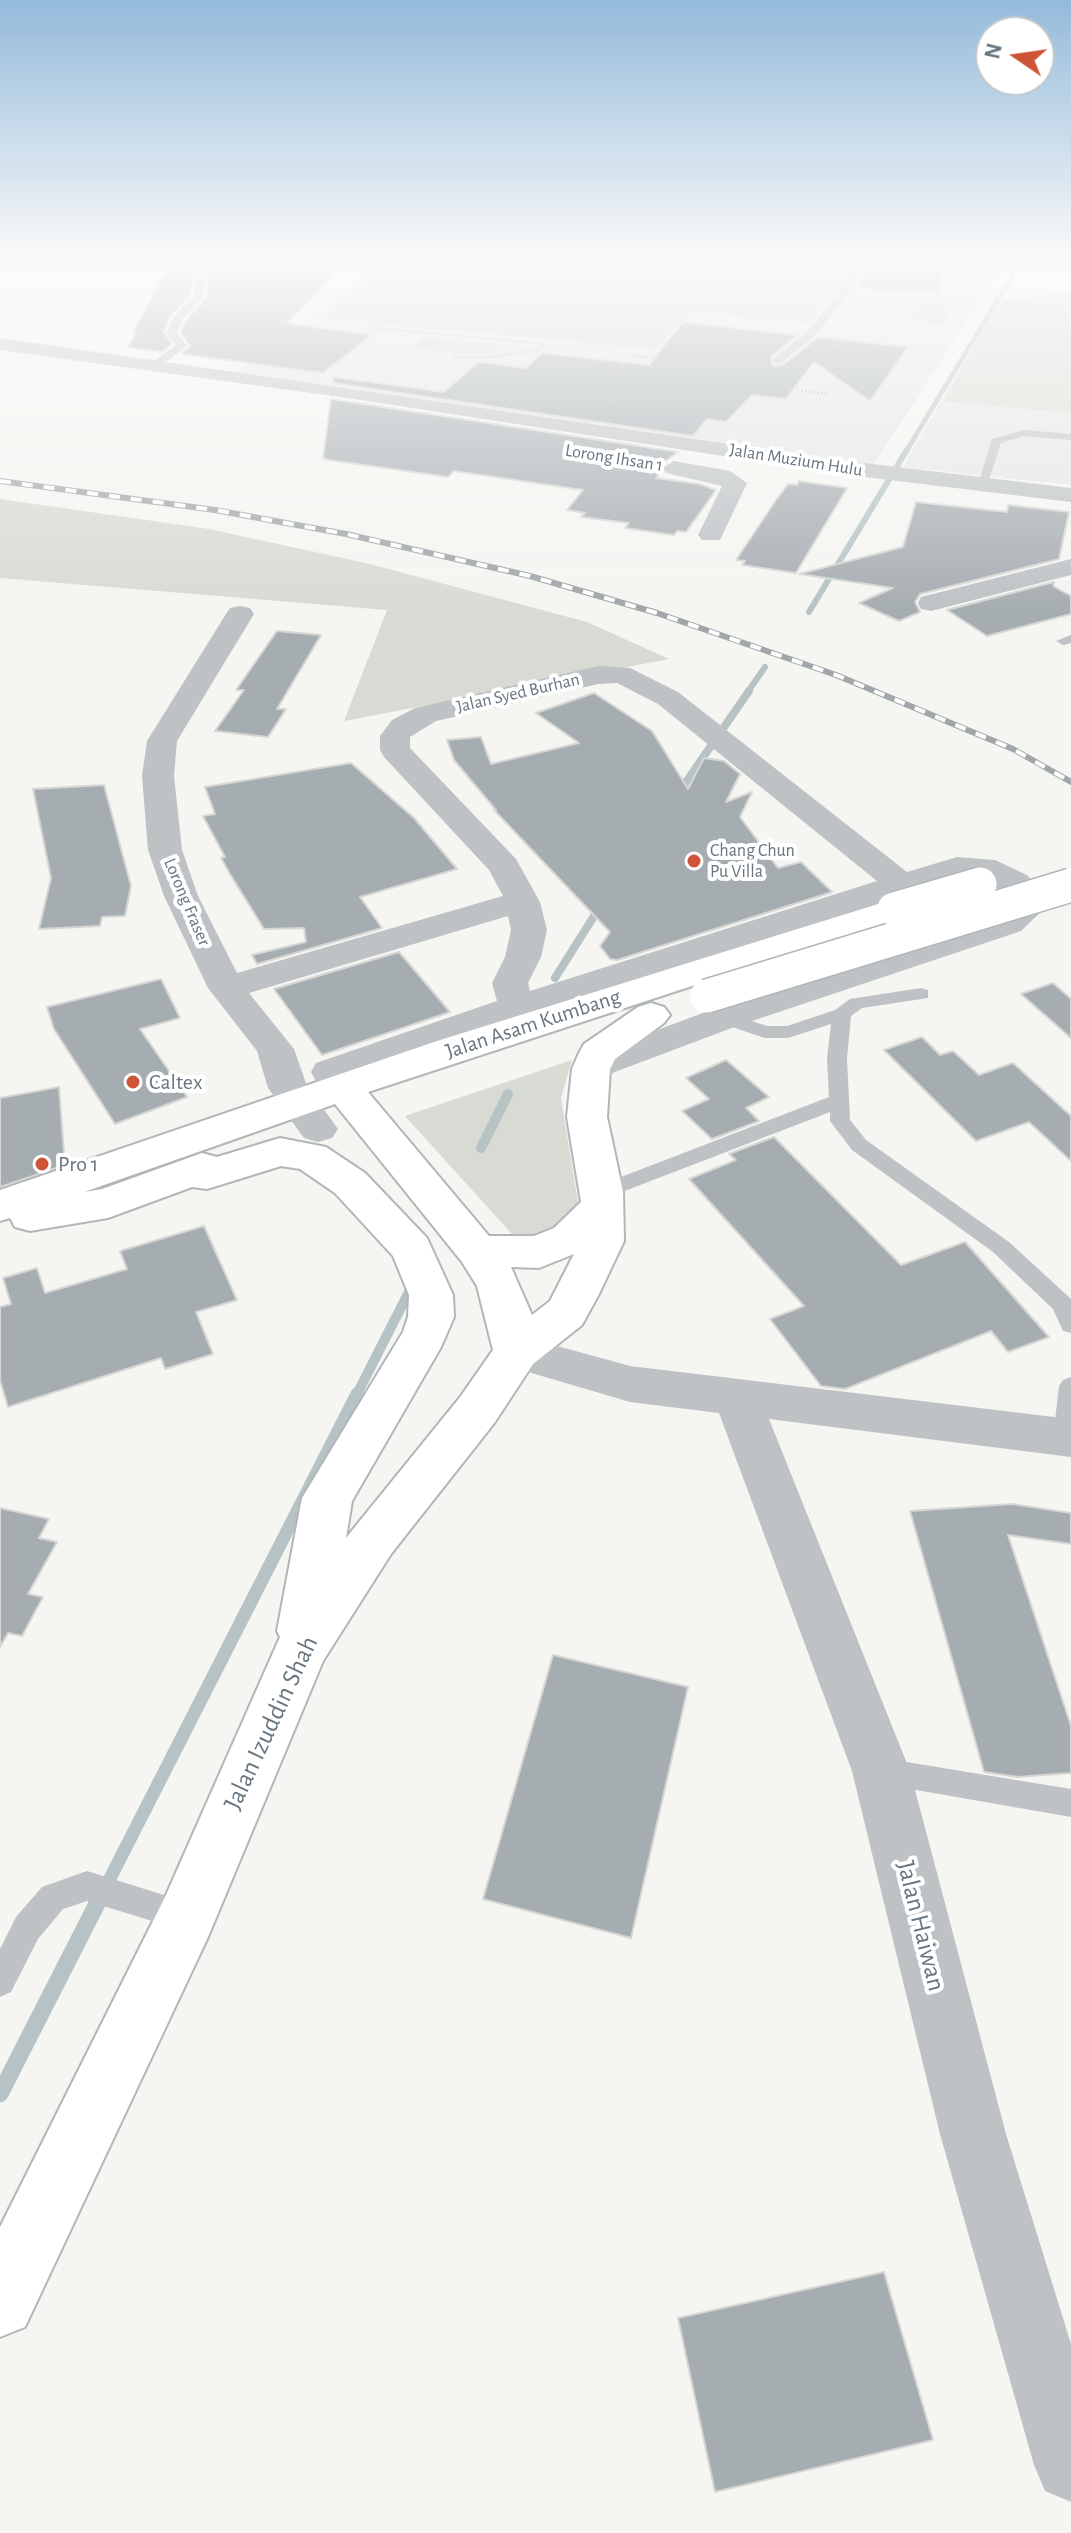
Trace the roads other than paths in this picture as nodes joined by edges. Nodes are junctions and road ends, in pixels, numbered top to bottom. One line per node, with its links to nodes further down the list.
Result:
1 (72, 376): 4 (street)
2 (235, 376): 3 (street, Jalan Muzium Hulu)
3 (333, 390): 4 (street); 8 (street, Jalan Muzium Hulu)
4 (308, 409): 5 (street)
5 (337, 413)
6 (1071, 437): 8 (lane)
7 (652, 465): 10 (street, Lorong Ihsan 1)
8 (981, 485): 9 (street, Jalan Muzium Hulu)
9 (1071, 495)
10 (711, 535)
11 (1071, 567): 12 (street)
12 (931, 603)
13 (240, 614): 18 (street, Lorong Fraser)
14 (1071, 857): 16 (main road, Jalan Asam Kumbang, bridge)
15 (1071, 885): 20 (main road, Jalan Asam Kumbang, bridge)
16 (899, 897): 17 (street, Jalan Syed Burhan); 20 (street); 23 (main road, Jalan Asam Kumbang); 24 (street)
17 (523, 902): 18 (street); 24 (street, Jalan Syed Burhan)
18 (226, 988): 25 (street, Lorong Fraser)
19 (921, 994): 21 (lane)
20 (716, 1007): 21 (lane); 22 (main road, Jalan Asam Kumbang); 26 (street)
21 (842, 1014): 28 (lane)
22 (651, 1015): 23 (main road, Jalan Asam Kumbang); 26 (main road)
23 (592, 1018): 24 (main road, Jalan Asam Kumbang)
24 (511, 1034): 27 (main road, Jalan Asam Kumbang); 27 (street)
25 (275, 1049): 27 (street, Lorong Fraser); 29 (street, Lorong Fraser)
26 (591, 1069): 31 (main road, Jalan Izuddin Shah)
27 (346, 1091): 29 (main road, Jalan Asam Kumbang); 34 (main road)
28 (836, 1102): 31 (lane); 35 (lane)
29 (309, 1116): 30 (main road, Jalan Asam Kumbang); 32 (main road, Jalan Asam Kumbang)
30 (189, 1172): 33 (main road, Jalan Asam Kumbang); 40 (main road)
31 (601, 1199): 34 (main road); 36 (main road, Jalan Izuddin Shah)
32 (0, 1206)
33 (0, 1220)
34 (477, 1251): 36 (main road)
35 (1071, 1325)
36 (517, 1352): 38 (street); 40 (main road, Jalan Izuddin Shah)
37 (1071, 1386): 39 (lane)
38 (737, 1398): 39 (street); 41 (street, Jalan Haiwan)
39 (1068, 1437)
40 (301, 1649): 43 (main road, Jalan Izuddin Shah)
41 (881, 1771): 42 (lane); 46 (street, Jalan Haiwan)
42 (1071, 1803)
43 (187, 1916): 44 (lane); 45 (main road, Jalan Izuddin Shah)
44 (0, 1981)
45 (0, 2302)
46 (1071, 2465)

